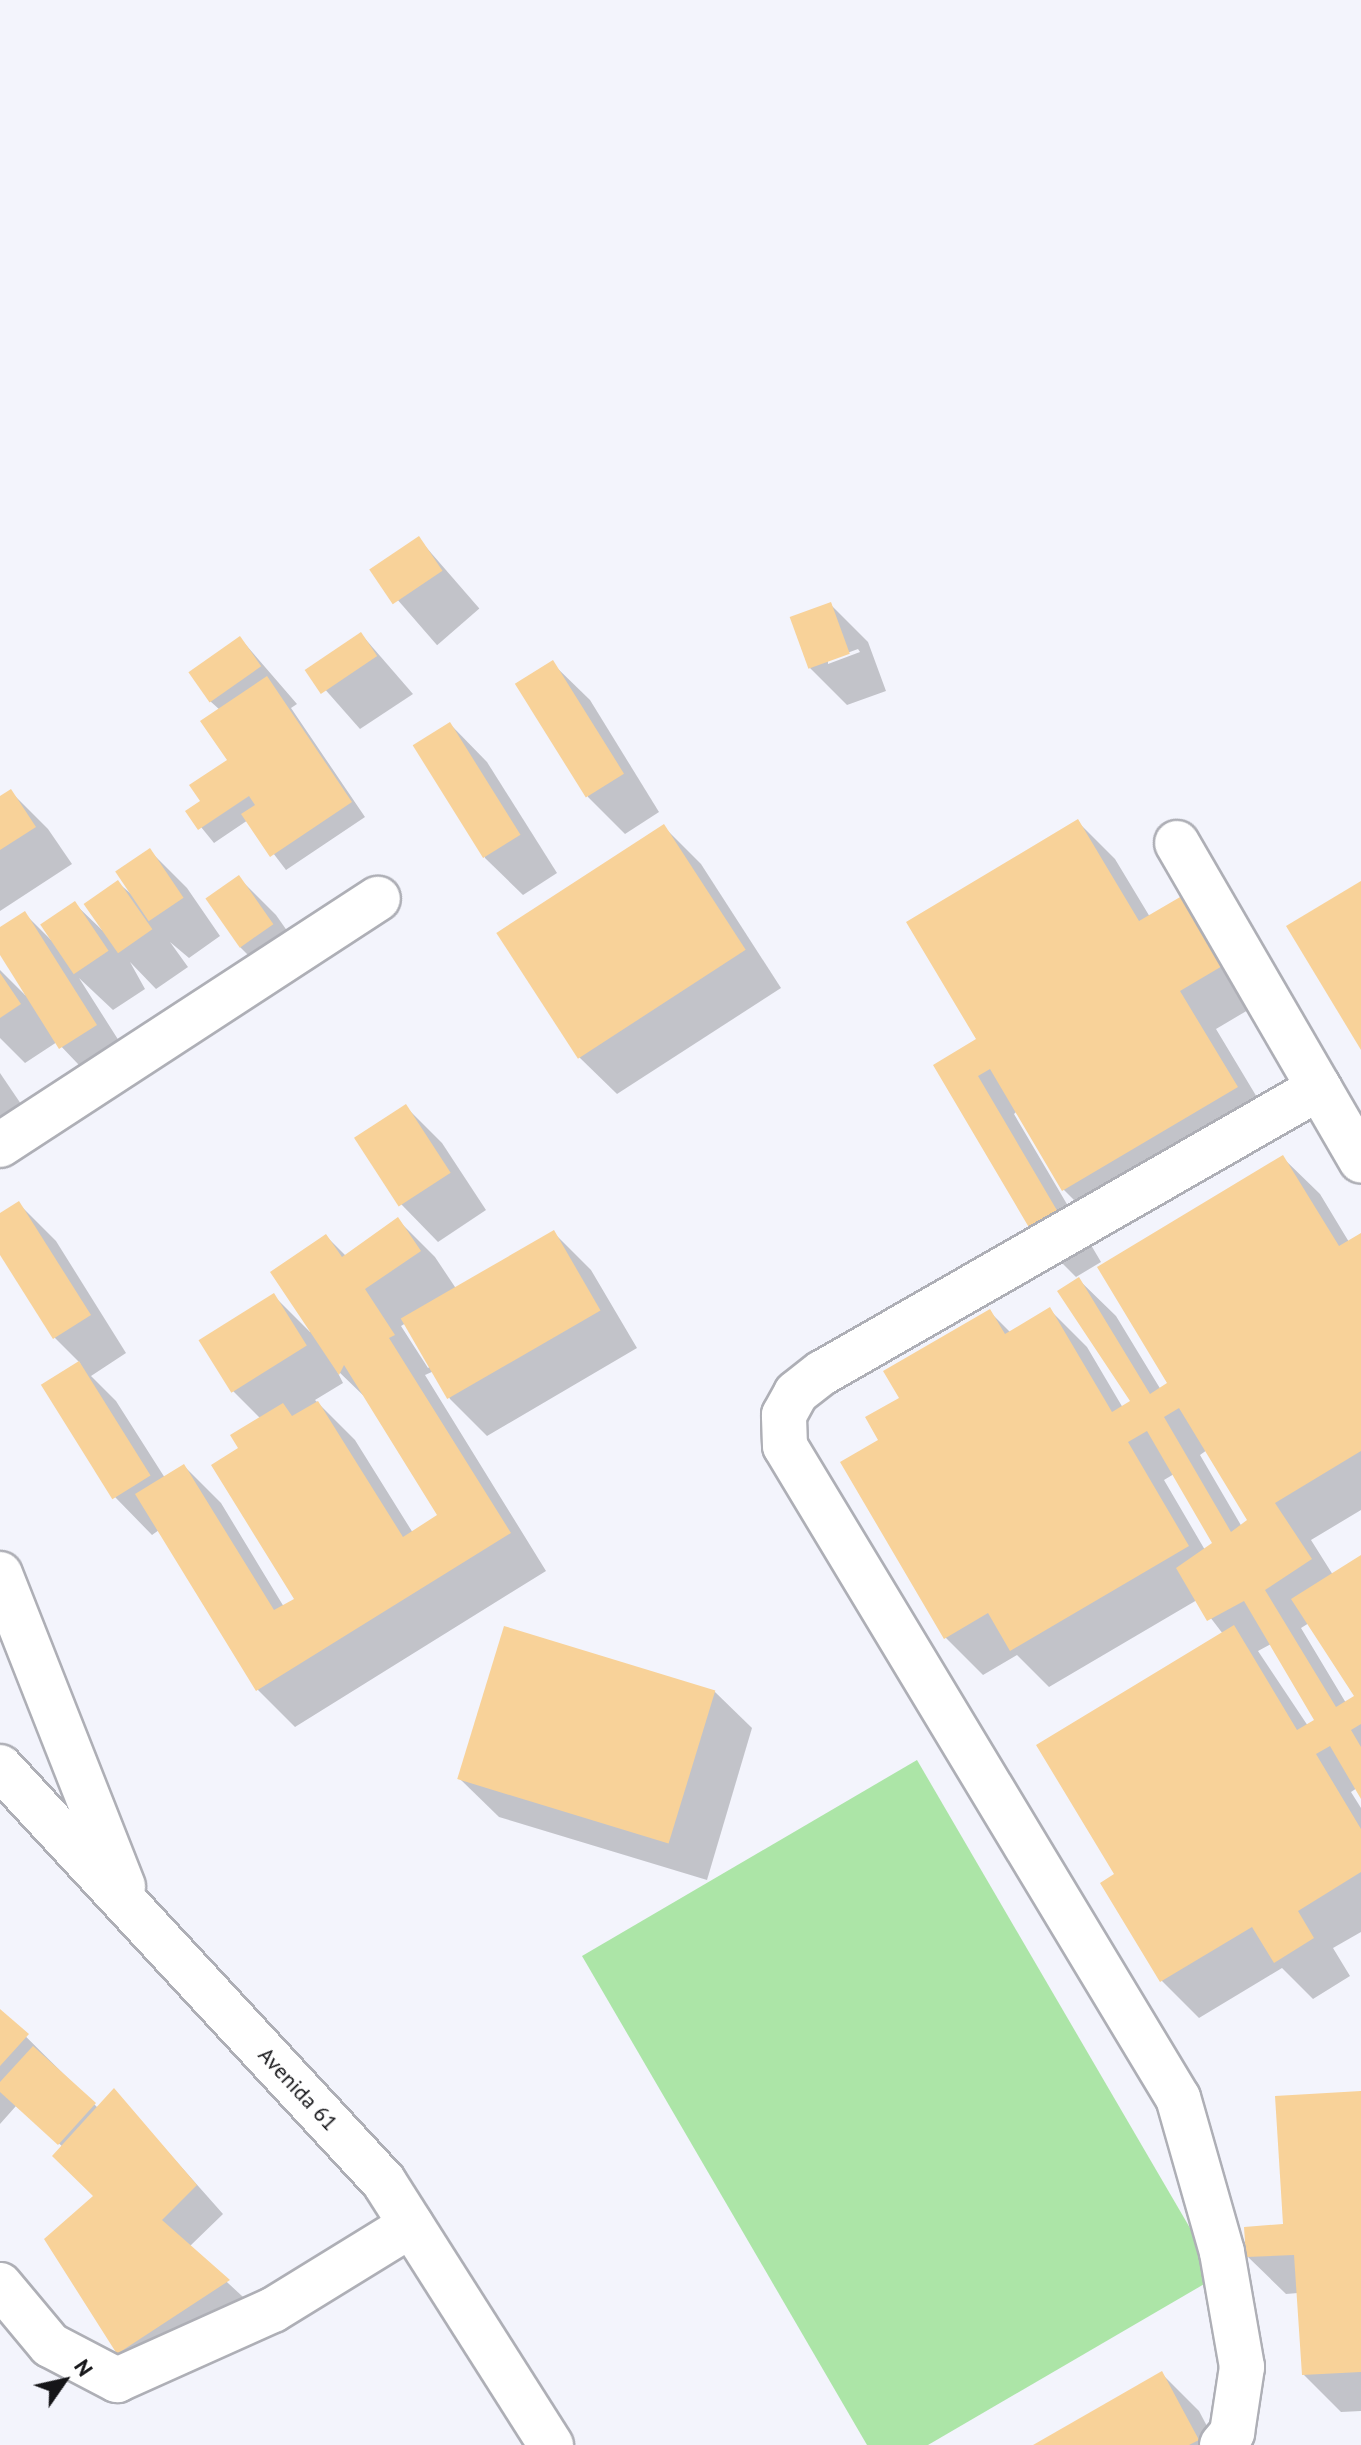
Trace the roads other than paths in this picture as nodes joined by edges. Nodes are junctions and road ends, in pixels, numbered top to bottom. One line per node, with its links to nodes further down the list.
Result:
1 (1177, 843): 3 (street)
2 (378, 899): 4 (street)
3 (1319, 1088): 5 (street); 12 (street)
4 (0, 1145)
5 (1361, 1160)
6 (0, 1574): 8 (street)
7 (0, 1767): 8 (street, Avenida 61)
8 (133, 1912): 9 (street, Avenida 61)
9 (411, 2225): 10 (street); 11 (street, Avenida 61)
10 (0, 2285)
11 (551, 2445)
12 (1222, 2445)

